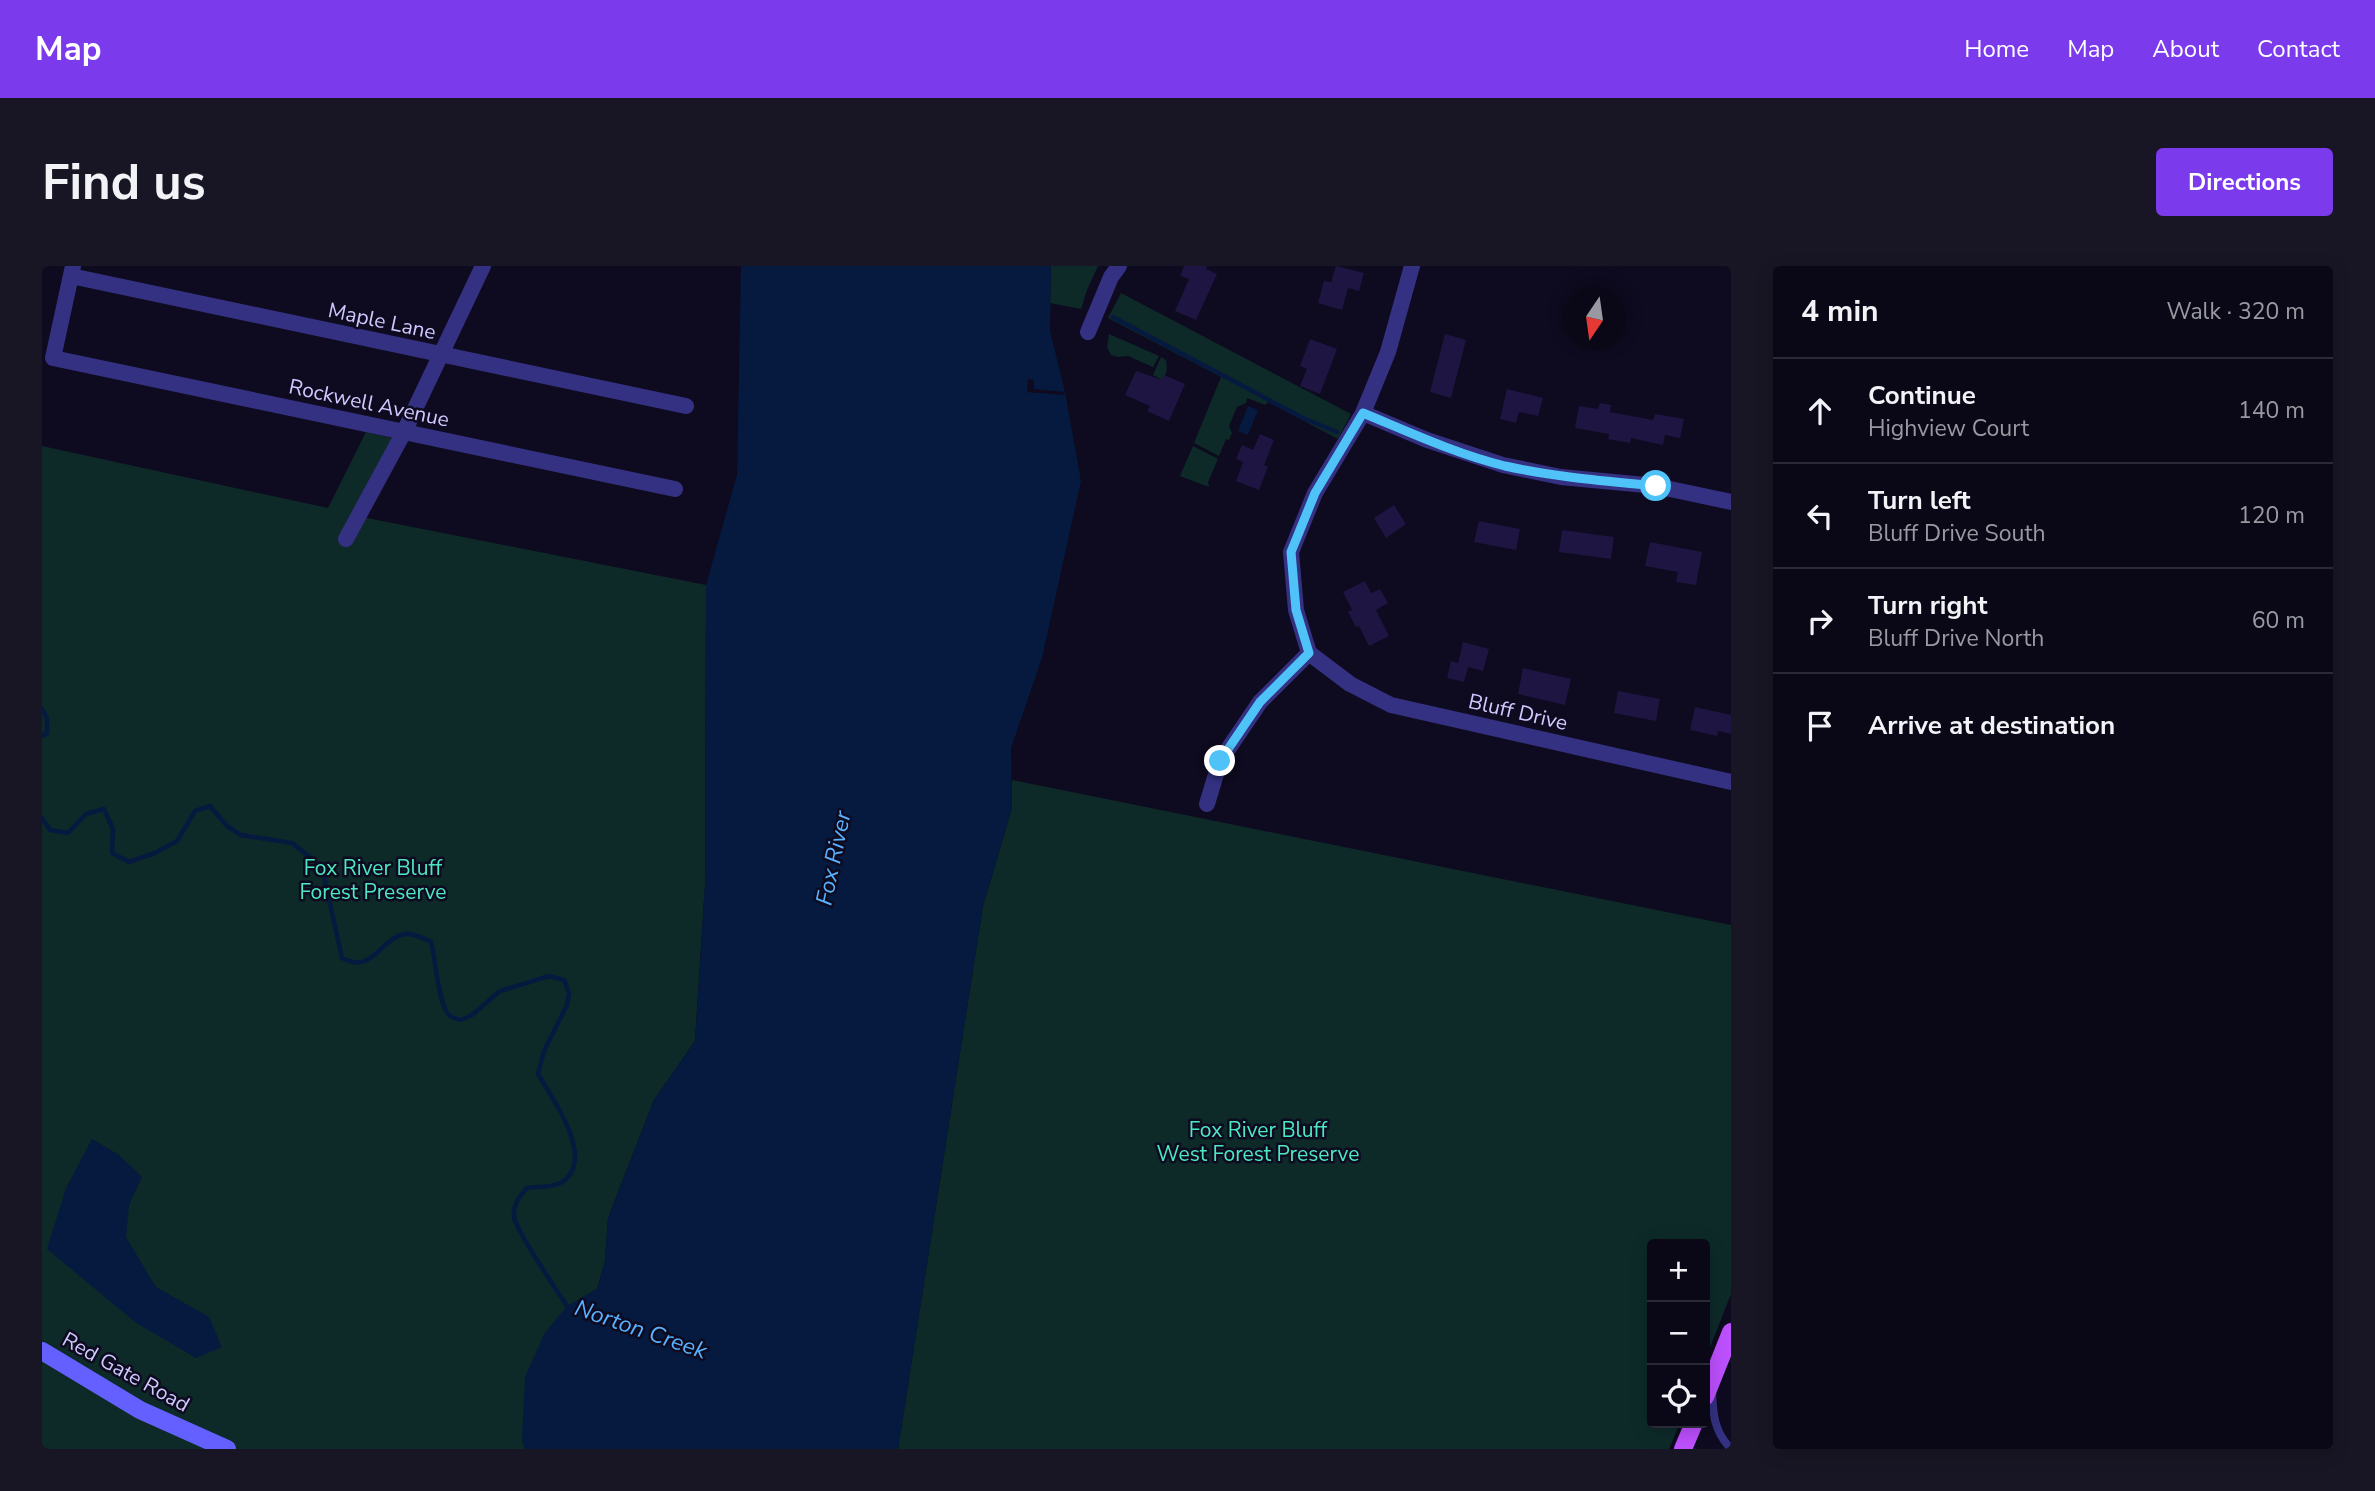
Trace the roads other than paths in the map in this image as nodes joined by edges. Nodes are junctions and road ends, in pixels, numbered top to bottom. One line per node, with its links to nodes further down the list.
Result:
1 (483, 266): 6 (street)
2 (1119, 266): 5 (street)
3 (1412, 266): 8 (street)
4 (72, 271): 6 (street, Maple Lane); 9 (street, Rockwell Avenue)
5 (1088, 332)
6 (441, 355): 7 (street, Maple Lane); 9 (street)
7 (686, 406)
8 (1363, 413): 11 (street); 13 (street)
9 (404, 432): 10 (street, Rockwell Avenue); 12 (street)
10 (675, 489)
11 (1731, 502)
12 (346, 538)
13 (1309, 653): 14 (street, Bluff Drive); 15 (street)
14 (1731, 782)
15 (1207, 804)
16 (1731, 1332): 18 (main road)
17 (42, 1351): 21 (main road, Red Gate Road)
18 (1710, 1384)
19 (1710, 1401): 23 (lane)
20 (1692, 1428): 22 (main road)
21 (227, 1449)
22 (1683, 1449)
23 (1731, 1449)

